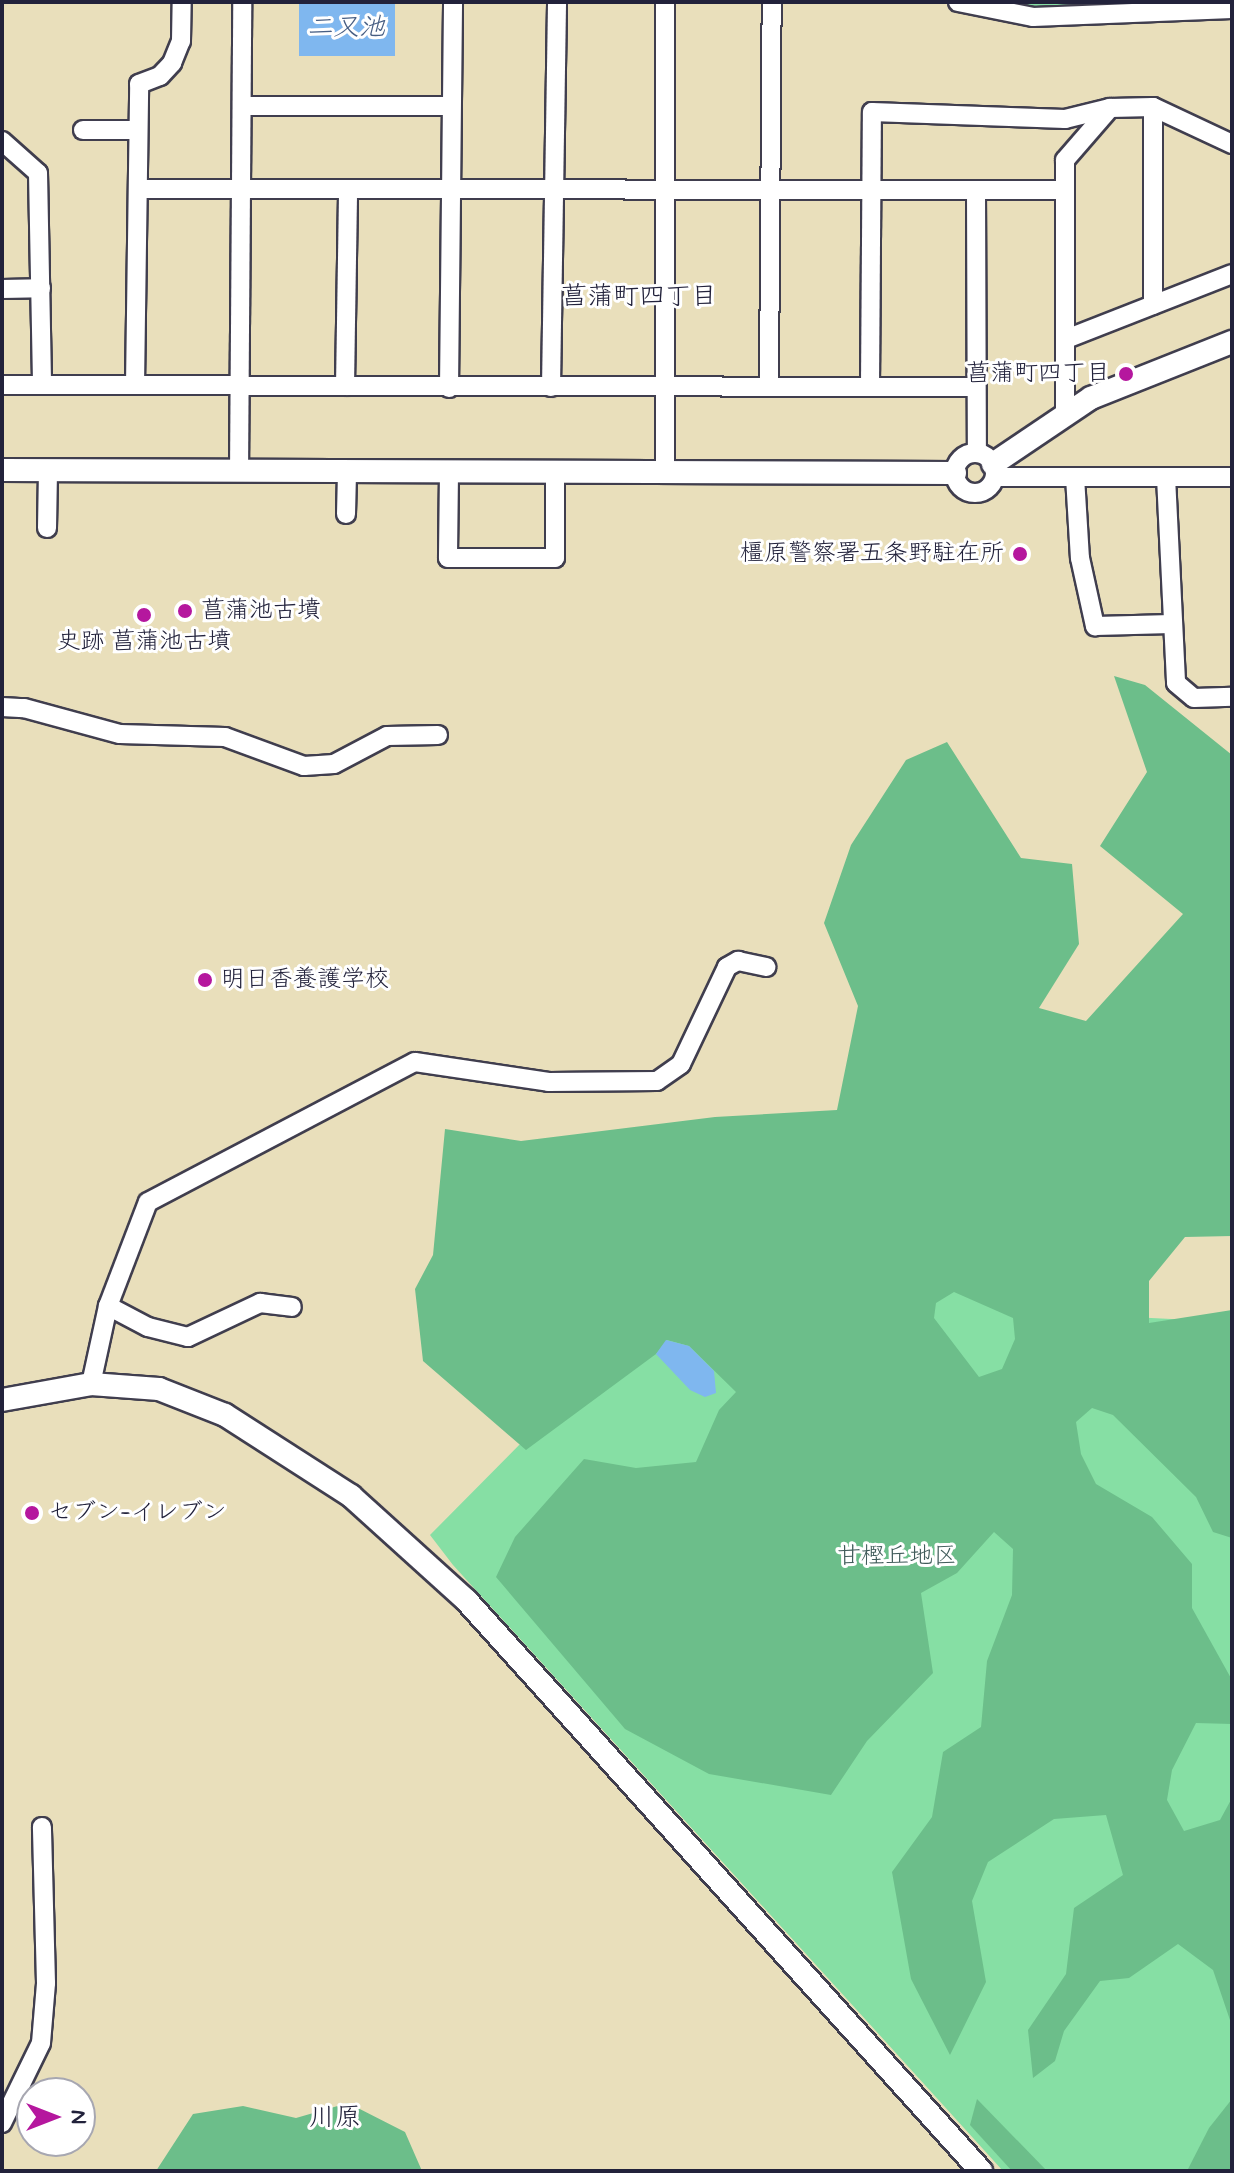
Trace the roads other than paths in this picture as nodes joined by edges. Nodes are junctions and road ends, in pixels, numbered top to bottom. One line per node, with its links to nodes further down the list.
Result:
1 (182, 2): 14 (street)
2 (242, 2): 9 (street)
3 (453, 2): 10 (street)
4 (557, 2): 19 (street)
5 (665, 2): 20 (street)
6 (772, 2): 21 (street)
7 (958, 2): 8 (street)
8 (1232, 9)
9 (242, 106): 10 (street); 18 (street)
10 (451, 106): 24 (street)
11 (1153, 107): 12 (street); 16 (street); 30 (street)
12 (1110, 108): 22 (street); 25 (street)
13 (83, 130): 14 (street)
14 (138, 130): 17 (street)
15 (2, 141): 28 (street)
16 (1232, 144)
17 (138, 189): 18 (street); 35 (street)
18 (241, 189): 23 (street); 36 (street)
19 (555, 189): 20 (street); 24 (street); 40 (street)
20 (665, 189): 21 (street); 41 (street)
21 (770, 189): 22 (street); 38 (street)
22 (870, 189): 26 (street); 39 (street)
23 (348, 190): 24 (street); 37 (street)
24 (451, 190): 43 (street)
25 (1064, 190): 26 (street); 31 (street)
26 (976, 191): 42 (street)
27 (1232, 274): 30 (street)
28 (41, 288): 29 (street); 34 (street)
29 (2, 289)
30 (1153, 305): 31 (street)
31 (1066, 339): 44 (street)
32 (1232, 342): 44 (street)
33 (2, 385): 34 (street)
34 (42, 385): 35 (street)
35 (135, 385): 36 (street)
36 (240, 385): 37 (street); 48 (street)
37 (345, 386): 43 (street)
38 (769, 386): 39 (street); 41 (street)
39 (870, 386): 42 (street)
40 (551, 387): 41 (street); 43 (street)
41 (665, 387): 53 (street)
42 (976, 387): 45 (street)
43 (449, 388)
44 (1065, 412): 45 (street)
45 (988, 465): 52 (street); 52 (street); 54 (street)
46 (2, 470): 47 (street)
47 (48, 471): 48 (street); 58 (street)
48 (239, 472): 49 (street)
49 (347, 472): 50 (street); 57 (street)
50 (449, 473): 51 (street); 51 (street)
51 (555, 473): 53 (street)
52 (955, 473): 53 (street)
53 (665, 474)
54 (1075, 477): 55 (street); 59 (street)
55 (1166, 477): 56 (street); 59 (street)
56 (1232, 477)
57 (346, 514)
58 (47, 528)
59 (1172, 624): 60 (street)
60 (1232, 697)
61 (2, 707): 62 (street)
62 (438, 735)
63 (766, 967): 64 (street)
64 (108, 1306): 65 (street); 66 (street)
65 (292, 1307)
66 (91, 1384): 67 (street); 70 (street)
67 (2, 1400)
68 (42, 1827): 69 (street)
69 (2, 2123)
70 (981, 2171)

